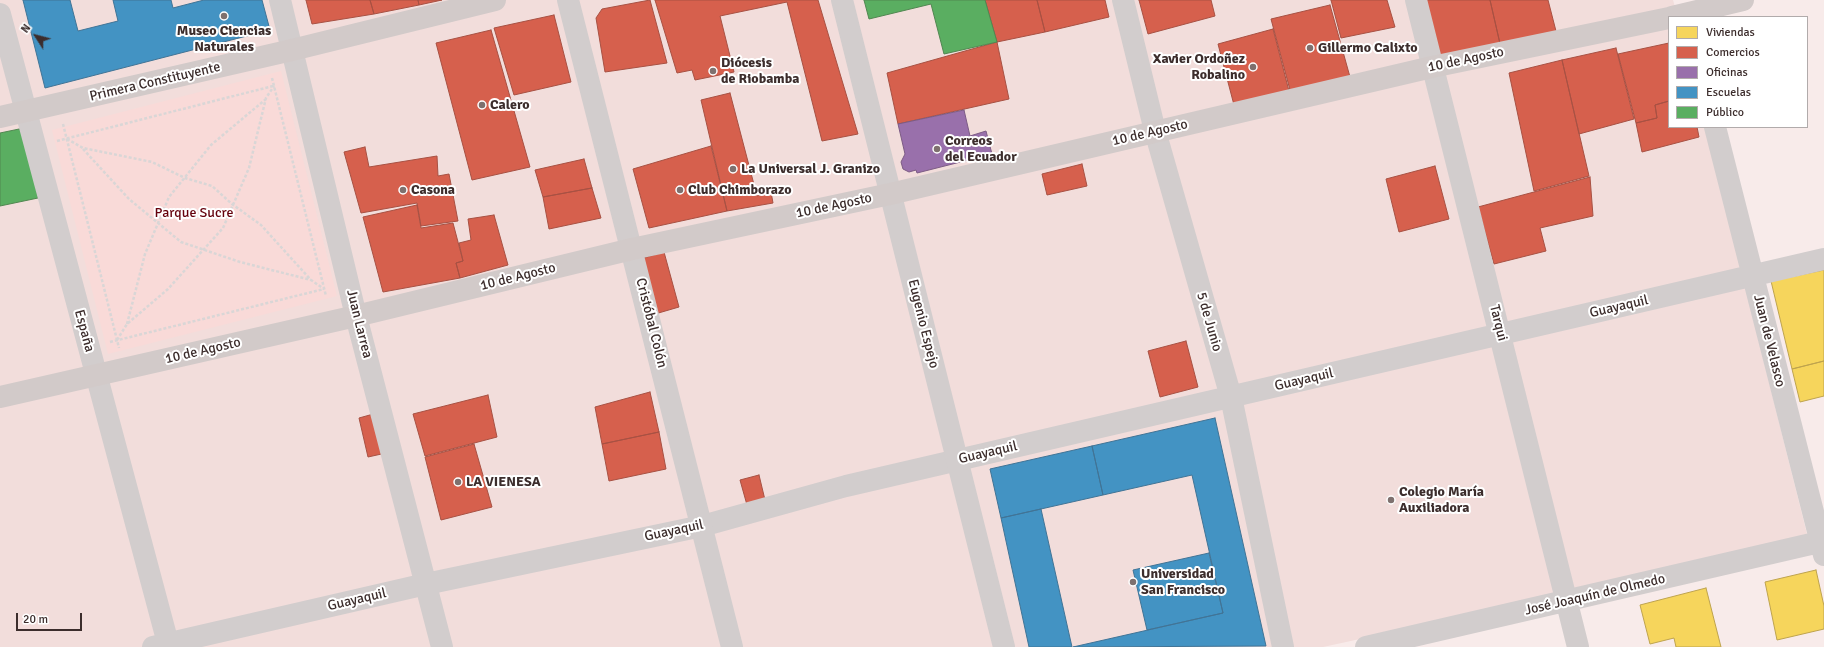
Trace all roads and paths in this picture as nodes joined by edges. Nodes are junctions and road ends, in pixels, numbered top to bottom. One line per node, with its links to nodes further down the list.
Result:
1 (280, 0): 10 (street, Juan Larrea)
2 (495, 0): 10 (main road, Primera Constituyente)
3 (568, 0): 29 (street, Cristóbal Colón)
4 (842, 0): 25 (street, Eugenio Espejo)
5 (1123, 0): 20 (street, 5 de Junio)
6 (1416, 0): 12 (street, Tarqui)
7 (1743, 0): 8 (main road, 10 de Agosto)
8 (1680, 13): 12 (main road, 10 de Agosto)
9 (0, 14): 17 (street, España)
10 (292, 50): 11 (main road, Primera Constituyente); 13 (street, Juan Larrea)
11 (266, 56): 14 (path); 16 (main road, Primera Constituyente)
12 (1432, 67): 20 (main road, 10 de Agosto); 38 (street, Tarqui)
13 (299, 79): 14 (path); 33 (street, Juan Larrea)
14 (274, 86): 15 (path); 21 (path); 34 (path)
15 (266, 98): 24 (path); 26 (path)
16 (58, 104): 17 (main road, Primera Constituyente); 21 (path)
17 (26, 112): 18 (main road, Primera Constituyente); 22 (street, España)
18 (0, 117)
19 (1715, 128): 31 (street, Juan de Velasco)
20 (1155, 131): 25 (main road, 10 de Agosto); 44 (street, 5 de Junio)
21 (67, 139): 22 (path); 23 (path); 39 (path)
22 (35, 147): 40 (street, España)
23 (83, 148): 24 (path); 27 (path)
24 (185, 178): 26 (path); 27 (path)
25 (890, 194): 29 (main road, 10 de Agosto); 45 (street, Eugenio Espejo)
26 (232, 204): 28 (path); 32 (path)
27 (158, 224): 28 (path); 37 (path)
28 (204, 249): 32 (path); 37 (path)
29 (632, 249): 35 (main road, 10 de Agosto); 46 (street, Cristóbal Colón)
30 (1824, 260): 31 (street, Guayaquil)
31 (1753, 276): 38 (street, Guayaquil); 47 (street, Juan de Velasco)
32 (311, 280): 34 (path)
33 (348, 282): 34 (path); 35 (street, Juan Larrea)
34 (324, 289): 36 (path); 39 (path)
35 (356, 316): 36 (main road, 10 de Agosto); 48 (street, Juan Larrea)
36 (333, 321): 41 (main road, 10 de Agosto)
37 (127, 324): 39 (path)
38 (1500, 334): 44 (street, Guayaquil); 49 (street, Tarqui)
39 (117, 340): 40 (path); 41 (path)
40 (88, 348): 42 (street, España)
41 (124, 369): 42 (main road, 10 de Agosto)
42 (96, 376): 43 (main road, 10 de Agosto); 50 (street, España)
43 (0, 397)
44 (1231, 397): 45 (street, Guayaquil); 54 (street, 5 de Junio)
45 (958, 460): 46 (street, Guayaquil); 53 (street, Eugenio Espejo)
46 (702, 526): 48 (street, Guayaquil); 52 (street, Cristóbal Colón)
47 (1823, 546): 49 (street, José Joaquín de Olmedo)
48 (426, 584): 50 (street, Guayaquil); 51 (street, Juan Larrea)
49 (1567, 602): 55 (street, José Joaquín de Olmedo); 56 (street, Tarqui)
50 (163, 646)
51 (442, 647)
52 (732, 647)
53 (1004, 647)
54 (1283, 647)
55 (1366, 647)
56 (1578, 647)

